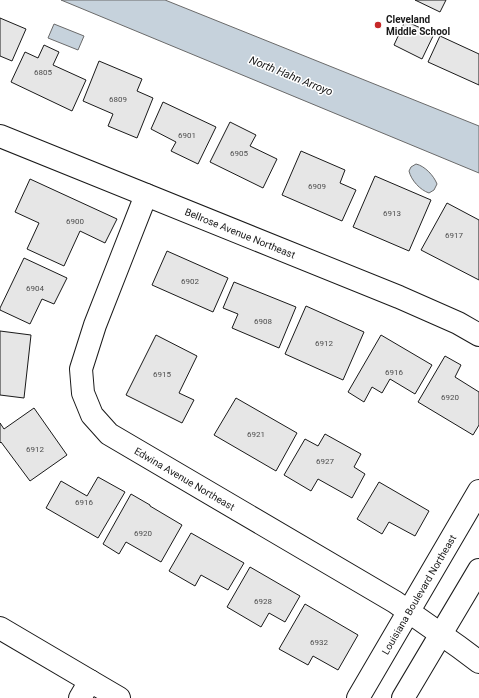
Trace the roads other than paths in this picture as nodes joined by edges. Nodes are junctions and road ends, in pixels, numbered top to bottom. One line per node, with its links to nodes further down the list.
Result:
1 (0, 136): 2 (street, Bellrose Avenue Northeast)
2 (146, 195): 3 (street, Bellrose Avenue Northeast); 6 (street, Edwina Avenue Northeast)
3 (479, 334)
4 (479, 491): 6 (street, Louisiana Boulevard Northeast)
5 (479, 570): 8 (street)
6 (408, 612): 8 (street, Edwina Avenue Northeast); 12 (street, Louisiana Boulevard Northeast)
7 (0, 628): 10 (street)
8 (441, 634): 9 (street, Edwina Avenue Northeast); 13 (street)
9 (479, 662)
10 (85, 690): 11 (street)
11 (119, 698)
12 (358, 698)
13 (403, 698)

